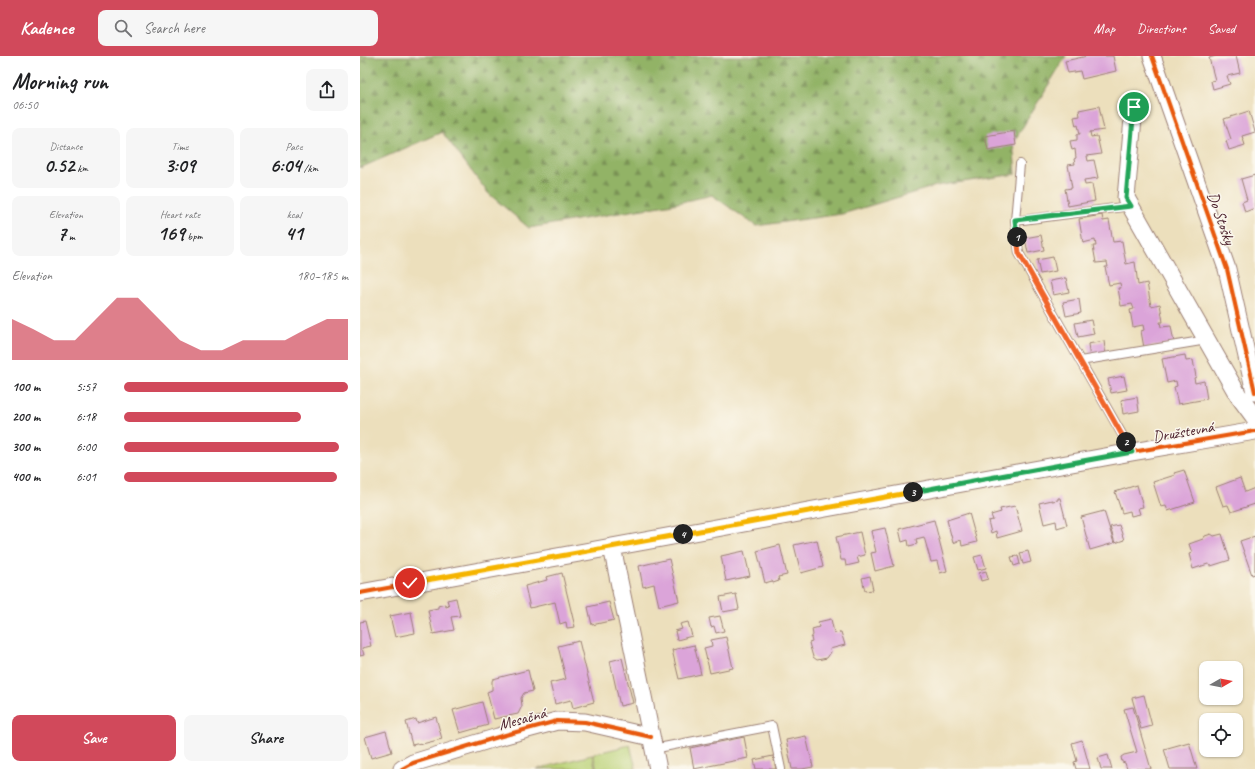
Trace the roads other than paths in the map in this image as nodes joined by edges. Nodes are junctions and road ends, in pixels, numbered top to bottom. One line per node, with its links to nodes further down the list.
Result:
1 (1152, 56): 8 (street, Do Stošky)
2 (1134, 107): 4 (street)
3 (1020, 164): 5 (lane)
4 (1131, 206): 5 (lane); 6 (street)
5 (1015, 220): 7 (lane)
6 (1207, 340): 7 (lane); 9 (street)
7 (1080, 361): 11 (lane)
8 (1255, 392)
9 (1255, 418)
10 (1255, 431): 11 (street, Družstevná)
11 (1132, 452): 12 (street, Družstevná)
12 (612, 547): 13 (street, Družstevná); 14 (street)
13 (360, 593)
14 (652, 743): 15 (street, Mesačná); 16 (street); 17 (lane)
15 (410, 767)
16 (658, 769)
17 (781, 769)

